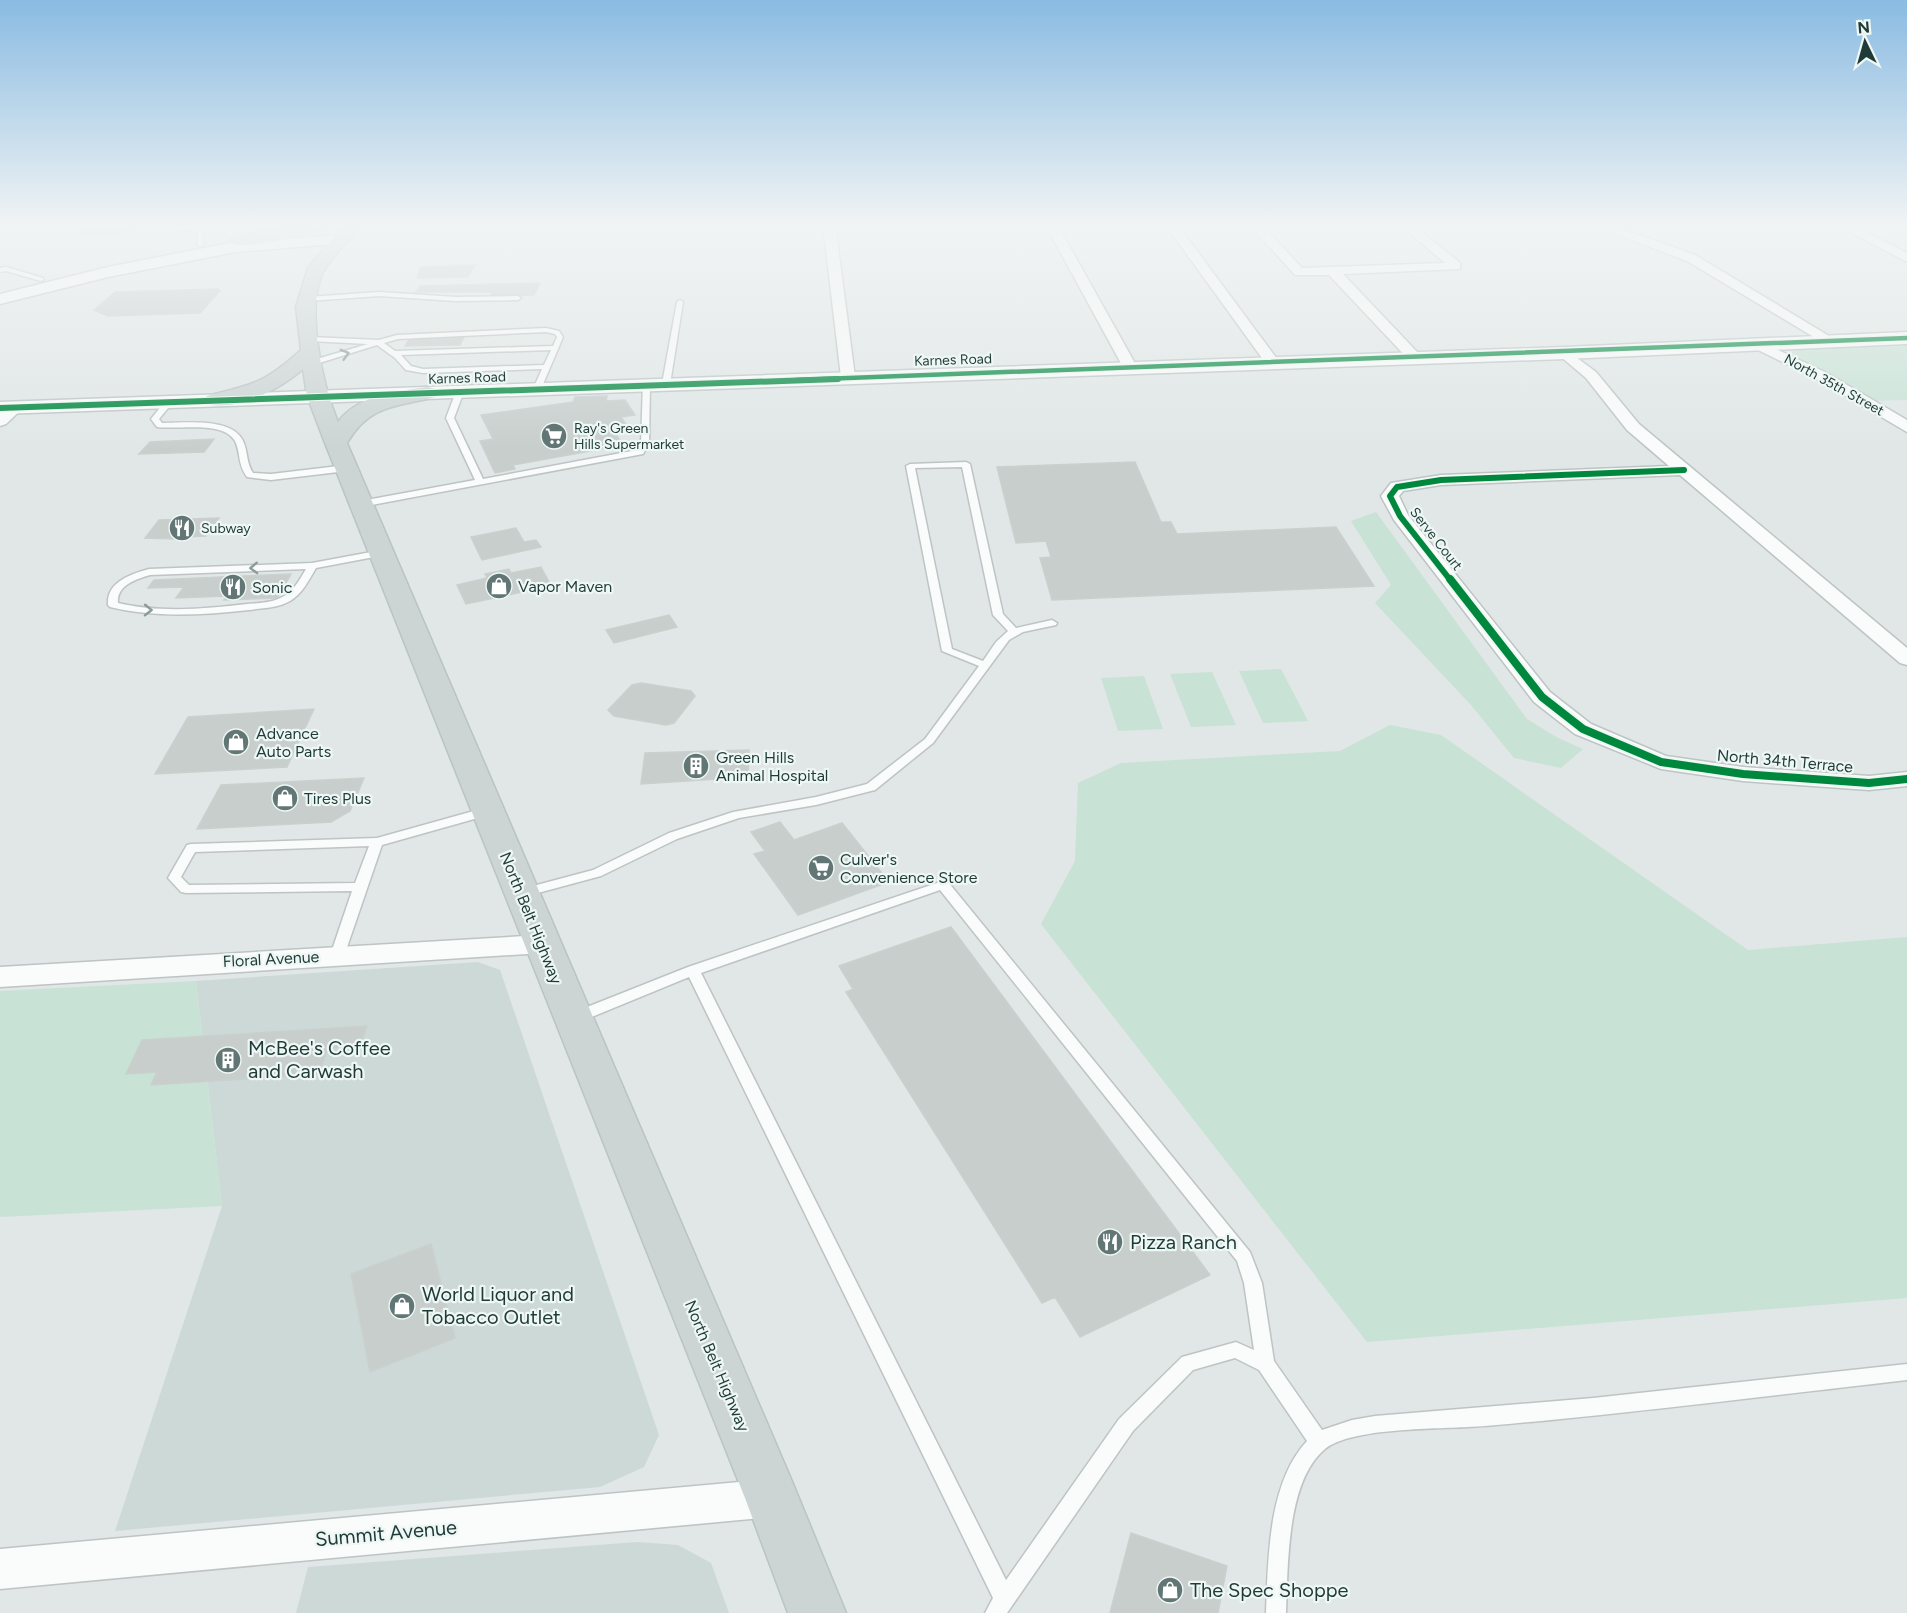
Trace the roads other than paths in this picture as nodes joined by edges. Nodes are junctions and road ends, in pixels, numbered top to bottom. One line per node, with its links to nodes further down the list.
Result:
1 (308, 299): 16 (main road, North Belt Highway)
2 (839, 299): 20 (street)
3 (1092, 299): 19 (street)
4 (1226, 299): 17 (street)
5 (1360, 299): 15 (street)
6 (1760, 299): 10 (street)
7 (680, 302): 21 (lane)
8 (1907, 338): 10 (street, Karnes Road)
9 (377, 342): 12 (lane); 13 (lane); 16 (lane); 16 (lane, one-way to 9)
10 (1832, 342): 11 (street, Karnes Road)
11 (1759, 345): 14 (street, Karnes Road); 28 (street, North 35th Street)
12 (554, 348): 13 (lane); 18 (lane)
13 (394, 353): 18 (lane)
14 (1565, 353): 15 (street, Karnes Road); 30 (street)
15 (1415, 358): 17 (street, Karnes Road)
16 (313, 362): 24 (street, Karnes Road); 25 (street, Karnes Road); 25 (main road); 29 (main road, North Belt Highway)
17 (1272, 362): 19 (street, Karnes Road)
18 (545, 367): 22 (lane)
19 (1130, 368): 20 (street, Karnes Road)
20 (849, 377): 21 (street, Karnes Road)
21 (656, 385): 22 (street, Karnes Road); 31 (lane)
22 (537, 389): 23 (street, Karnes Road)
23 (460, 391): 24 (street, Karnes Road); 31 (lane)
24 (428, 393): 29 (main road)
25 (214, 400): 26 (street, Karnes Road)
26 (169, 402): 27 (street, Karnes Road); 29 (lane)
27 (5, 412)
28 (1907, 427)
29 (342, 455): 32 (main road, North Belt Highway)
30 (1684, 470): 37 (street); 39 (street, Serve Court)
31 (480, 482): 32 (lane)
32 (361, 504): 33 (main road, North Belt Highway)
33 (382, 553): 34 (lane); 41 (main road, North Belt Highway)
34 (312, 566): 34 (lane, one-way to 34)
35 (1052, 623): 36 (lane)
36 (1014, 631): 38 (lane); 38 (lane)
37 (1907, 659)
38 (985, 665): 44 (lane)
39 (1661, 762): 40 (street, North 34th Terrace)
40 (1907, 779)
41 (488, 811): 42 (lane); 44 (main road, North Belt Highway)
42 (377, 842): 43 (lane); 43 (lane)
43 (360, 886): 46 (lane)
44 (522, 894): 45 (main road, North Belt Highway)
45 (542, 944): 46 (street, Floral Avenue); 49 (main road, North Belt Highway)
46 (337, 956): 48 (street, Floral Avenue)
47 (693, 971): 49 (lane); 50 (lane); 55 (lane)
48 (0, 977)
49 (573, 1019): 53 (main road, North Belt Highway)
50 (1265, 1364): 52 (lane); 55 (lane)
51 (1907, 1372): 52 (lane)
52 (1319, 1442): 57 (lane)
53 (772, 1498): 54 (street, Summit Avenue); 56 (main road, North Belt Highway)
54 (0, 1569)
55 (999, 1606)
56 (817, 1613)
57 (1276, 1613)

